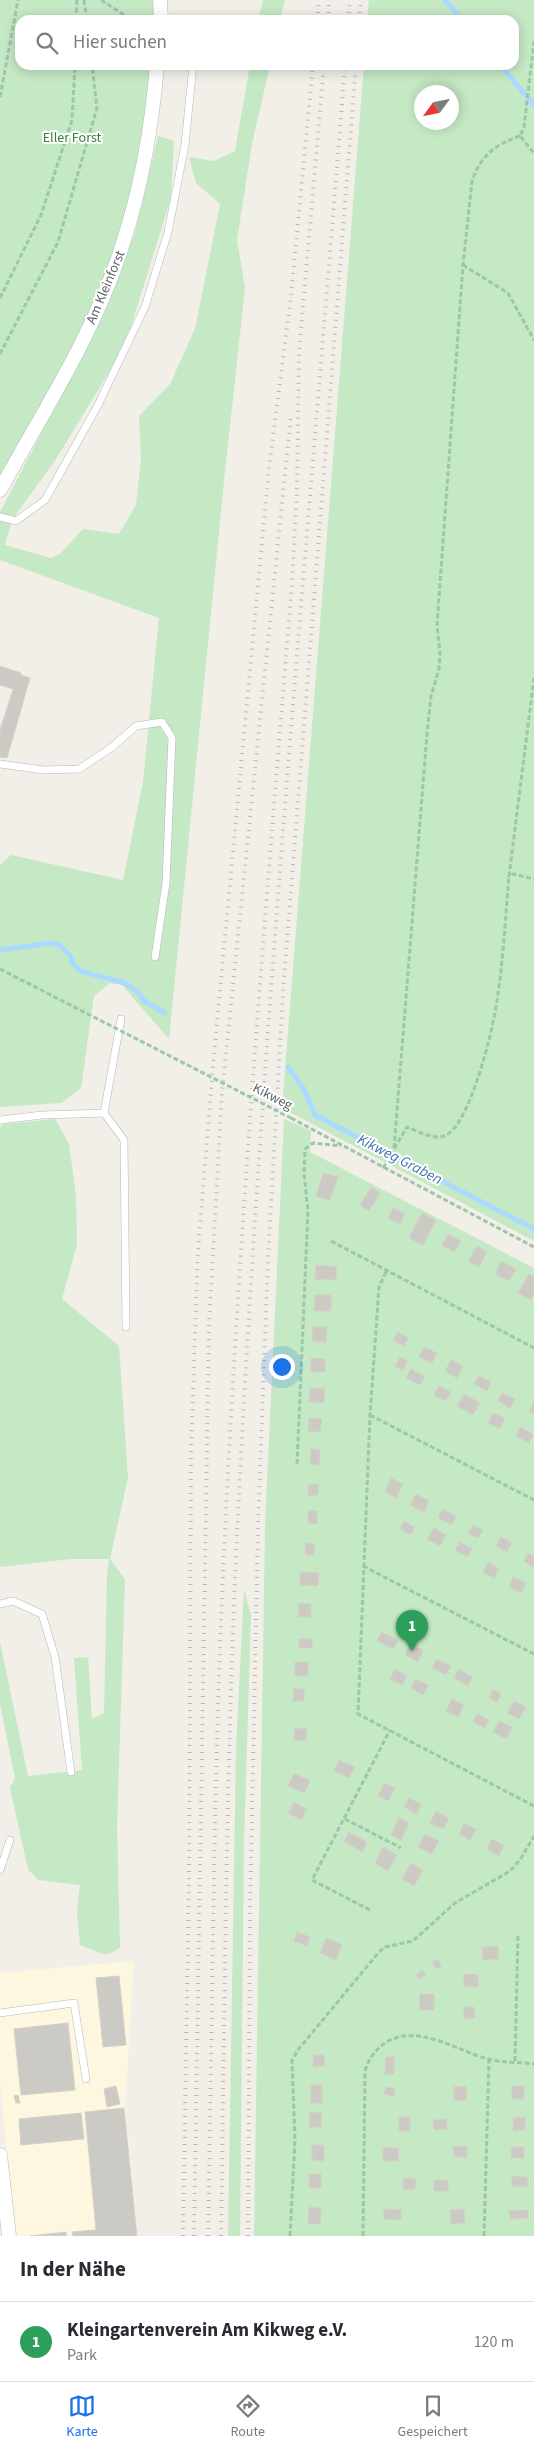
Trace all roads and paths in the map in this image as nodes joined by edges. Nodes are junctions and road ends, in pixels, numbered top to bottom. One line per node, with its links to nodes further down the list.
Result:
1 (18, 0): 6 (path)
2 (77, 0): 7 (path)
3 (84, 0): 8 (path)
4 (101, 0): 9 (path)
5 (160, 0): 10 (street)
6 (15, 15)
7 (76, 15)
8 (86, 15)
9 (124, 15)
10 (161, 15)
11 (15, 16): 17 (path)
12 (534, 41): 18 (path)
13 (75, 70): 21 (path)
14 (92, 70): 23 (path)
15 (157, 70): 24 (street, Am Kleinforst)
16 (192, 70): 25 (lane)
17 (0, 97)
18 (520, 136): 19 (path); 20 (path)
19 (534, 153)
20 (463, 264): 22 (path); 36 (path)
21 (0, 298)
22 (534, 340)
23 (0, 354)
24 (0, 490)
25 (0, 517)
26 (534, 678): 28 (path)
27 (0, 764): 30 (lane)
28 (509, 876): 29 (path); 36 (path)
29 (534, 879)
30 (155, 957)
31 (0, 969): 35 (path, Kikweg, bridge)
32 (121, 1019): 33 (lane)
33 (104, 1113): 34 (lane); 41 (lane)
34 (0, 1120)
35 (341, 1146): 37 (path, Kikweg); 44 (path)
36 (394, 1148): 37 (path)
37 (383, 1168): 39 (path, Kikweg)
38 (331, 1241): 40 (path)
39 (534, 1247)
40 (386, 1272): 42 (path); 43 (path)
41 (126, 1327)
42 (534, 1348)
43 (370, 1415): 45 (path); 46 (path)
44 (297, 1464)
45 (534, 1500)
46 (364, 1566): 48 (path); 49 (path)
47 (0, 1604): 50 (lane)
48 (534, 1654)
49 (390, 1730): 51 (path); 52 (path)
50 (71, 1772)
51 (534, 1806)
52 (344, 1819): 55 (path); 57 (path)
53 (534, 1836): 66 (path)
54 (10, 1840): 56 (lane)
55 (401, 1848)
56 (0, 1870)
57 (370, 1910)
58 (518, 1935): 61 (path)
59 (0, 2013): 63 (lane)
60 (489, 2060): 61 (path); 67 (path); 68 (path)
61 (515, 2061): 62 (path)
62 (534, 2064)
63 (86, 2079)
64 (0, 2155): 65 (street)
65 (9, 2236)
66 (290, 2236)
67 (363, 2236)
68 (484, 2236)

